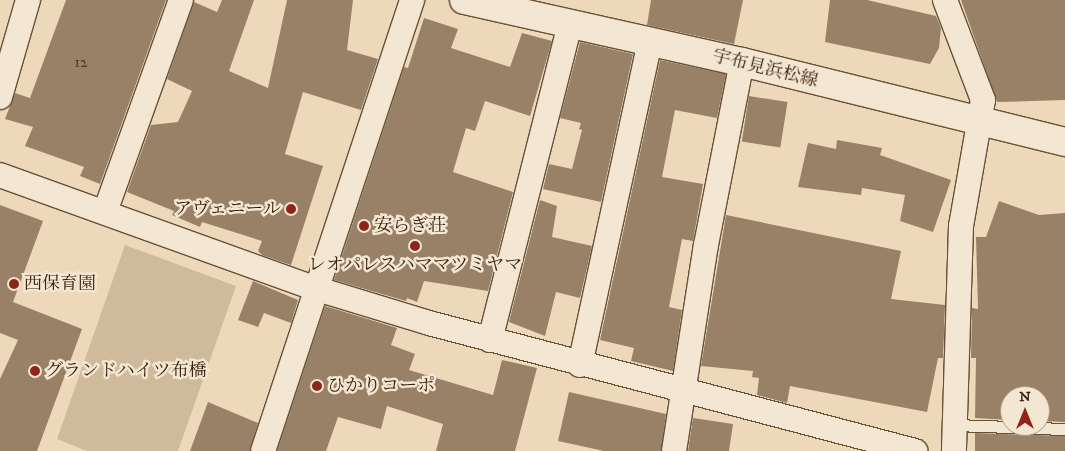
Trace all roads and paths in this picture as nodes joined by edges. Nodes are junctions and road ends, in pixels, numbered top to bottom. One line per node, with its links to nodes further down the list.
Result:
1 (28, 0): 9 (street)
2 (181, 0): 13 (street)
3 (412, 0): 14 (street)
4 (464, 0): 6 (main road, 宇布見浜松線)
5 (945, 0): 10 (street)
6 (570, 24): 7 (main road, 宇布見浜松線); 15 (street)
7 (650, 41): 8 (main road, 宇布見浜松線); 16 (street)
8 (742, 62): 10 (main road, 宇布見浜松線); 17 (street)
9 (0, 97)
10 (977, 121): 11 (main road, 宇布見浜松線); 18 (street)
11 (1065, 142)
12 (0, 175): 13 (street)
13 (105, 212): 14 (street)
14 (314, 288): 15 (street); 20 (street)
15 (490, 340): 16 (street)
16 (580, 365): 17 (street)
17 (684, 390): 21 (street); 22 (street)
18 (955, 425): 19 (lane); 23 (street)
19 (1065, 429)
20 (263, 451)
21 (674, 451)
22 (915, 451)
23 (954, 451)

